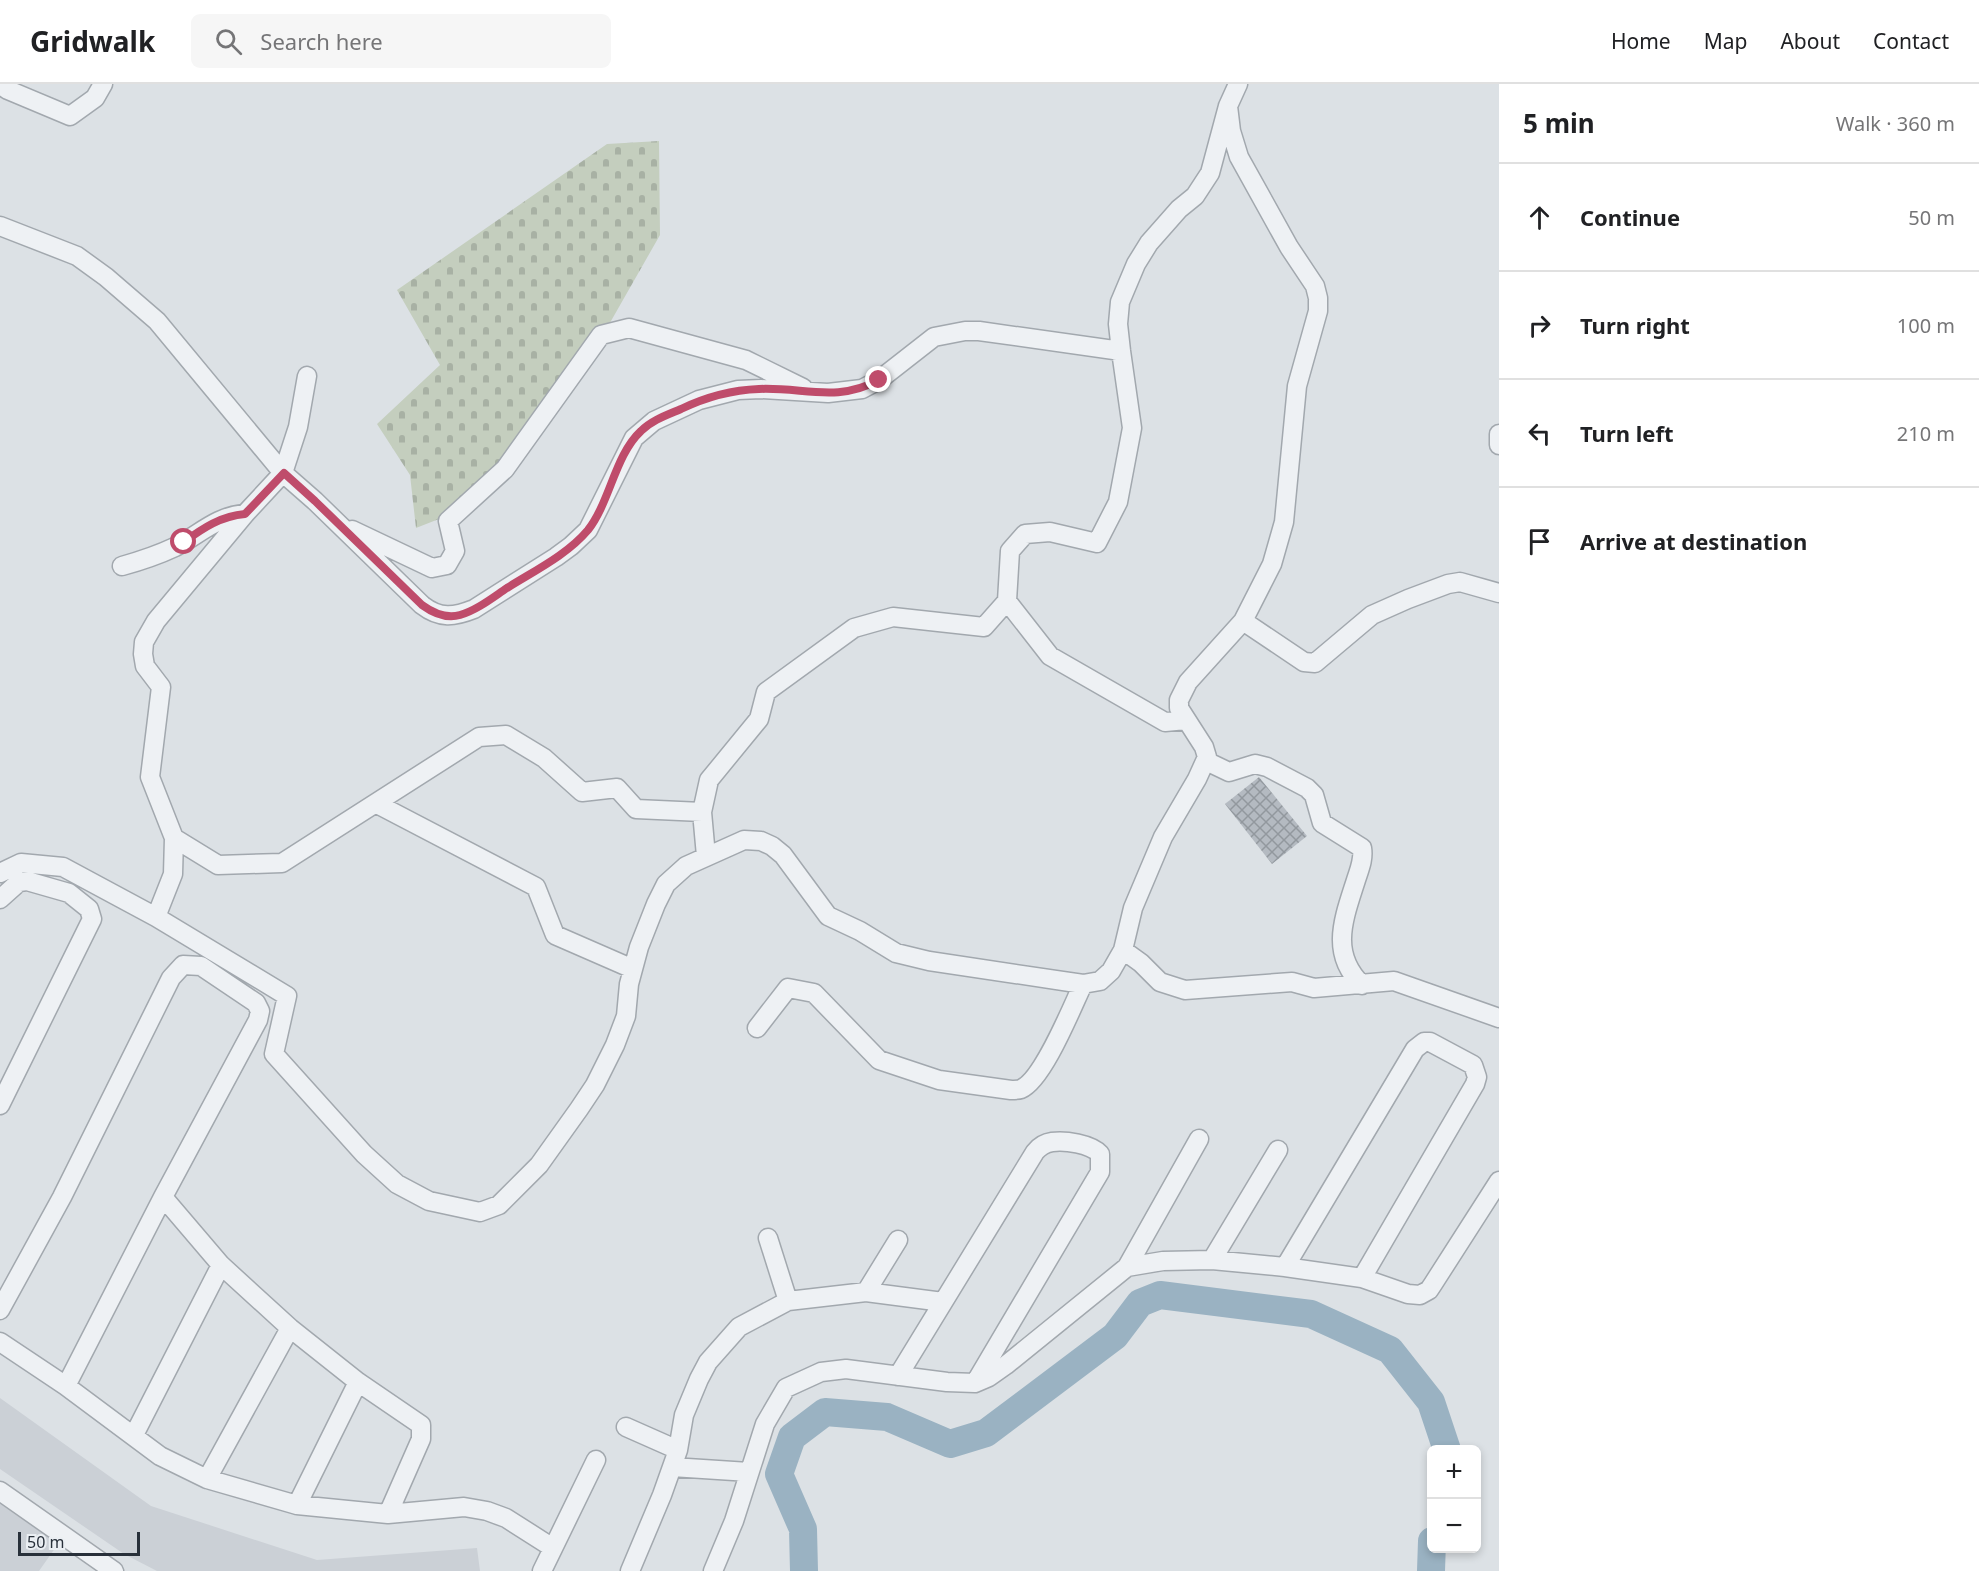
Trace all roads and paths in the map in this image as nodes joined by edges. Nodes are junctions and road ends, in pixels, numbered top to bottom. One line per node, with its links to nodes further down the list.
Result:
1 (103, 84): 3 (street)
2 (1238, 84): 4 (street)
3 (0, 85)
4 (1228, 106): 6 (street); 17 (street)
5 (0, 226): 11 (street)
6 (1121, 351): 8 (street); 16 (street)
7 (307, 376): 11 (street)
8 (810, 392): 13 (street); 13 (street)
9 (1499, 434): 10 (street)
10 (1499, 445)
11 (284, 473): 12 (street); 13 (street)
12 (245, 514): 14 (street); 22 (street)
13 (337, 523)
14 (122, 566)
15 (1499, 593): 17 (street)
16 (1007, 602): 18 (street); 21 (street)
17 (1243, 621): 18 (street)
18 (1186, 720): 19 (street)
19 (1206, 761): 27 (street); 30 (street)
20 (377, 804): 21 (street); 22 (street); 28 (street)
21 (702, 812): 23 (street)
22 (174, 838): 26 (street)
23 (706, 856): 28 (street); 29 (street)
24 (0, 873): 26 (street)
25 (0, 899): 33 (street)
26 (156, 917): 28 (street)
27 (1123, 950): 29 (street); 30 (street)
28 (633, 969)
29 (1083, 984): 32 (street)
30 (1362, 985): 31 (street)
31 (1499, 1018)
32 (757, 1028)
33 (0, 1105)
34 (1199, 1139): 42 (street)
35 (1278, 1150): 40 (street)
36 (1499, 1181): 44 (street)
37 (163, 1197): 41 (street); 48 (street); 54 (street)
38 (768, 1238): 46 (street)
39 (898, 1240): 45 (street)
40 (1212, 1260): 42 (street); 43 (street)
41 (221, 1265): 49 (street); 56 (street)
42 (1127, 1267): 53 (street)
43 (1285, 1267): 44 (street); 44 (street)
44 (1362, 1278)
45 (866, 1292): 46 (street); 47 (street)
46 (788, 1301): 57 (street)
47 (943, 1302): 51 (street); 53 (street)
48 (0, 1310)
49 (290, 1328): 52 (street); 60 (street)
50 (0, 1342): 54 (street)
51 (898, 1376): 53 (street); 59 (street)
52 (358, 1382): 62 (street); 63 (street)
53 (975, 1383)
54 (66, 1386): 56 (street)
55 (626, 1428): 57 (street)
56 (134, 1435): 60 (street)
57 (675, 1458): 59 (street); 67 (street)
58 (596, 1460): 64 (street)
59 (749, 1472): 68 (street)
60 (207, 1479): 62 (street)
61 (0, 1491): 65 (street)
62 (297, 1505): 63 (street)
63 (388, 1514): 64 (street)
64 (553, 1548): 66 (street)
65 (114, 1571)
66 (542, 1571)
67 (630, 1571)
68 (713, 1571)

